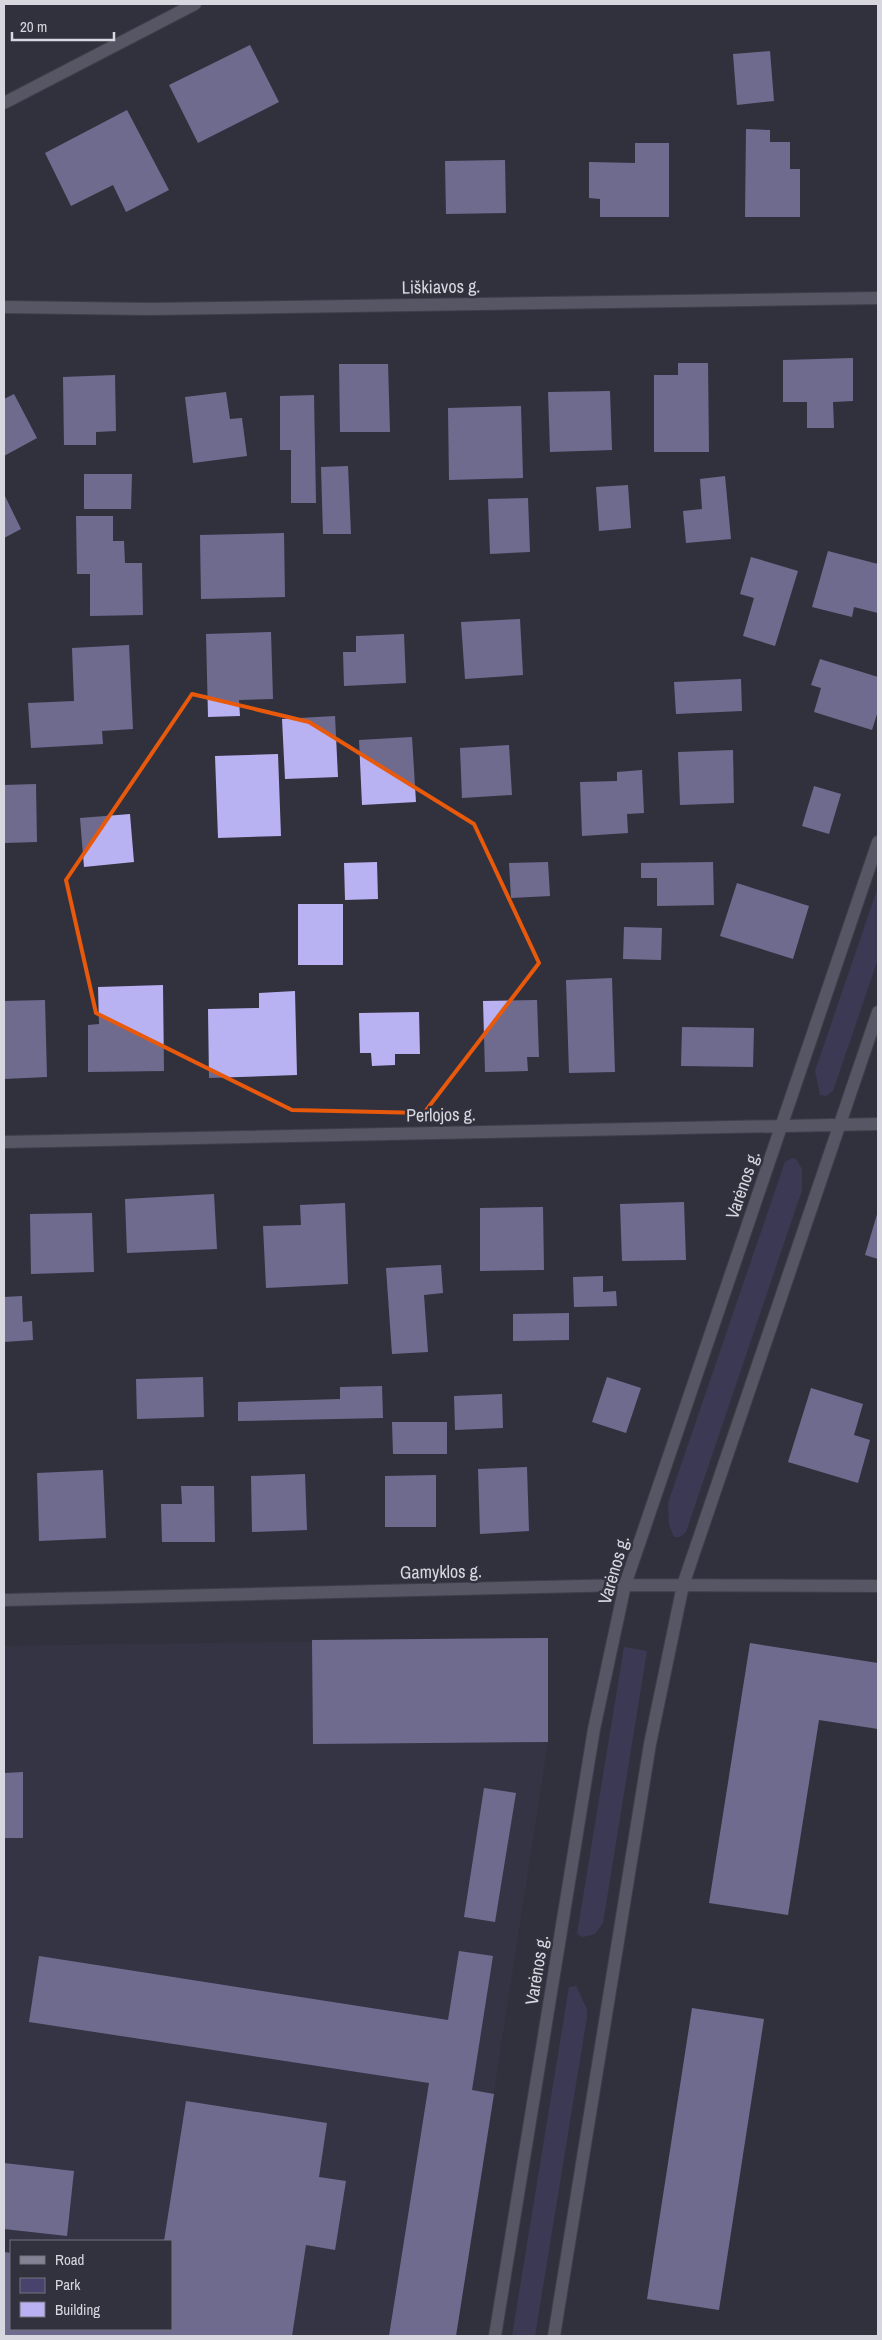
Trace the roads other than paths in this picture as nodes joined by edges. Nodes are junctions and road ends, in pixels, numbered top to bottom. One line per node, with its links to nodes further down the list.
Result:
1 (195, 4): 2 (street)
2 (4, 103)
3 (878, 298): 4 (street, Liškiavos g.)
4 (4, 307)
5 (878, 842): 9 (street, Varėnos g.)
6 (878, 1012): 8 (street)
7 (878, 1124): 8 (street, Perlojos g.)
8 (840, 1125): 9 (street, Perlojos g.); 12 (street)
9 (781, 1127): 10 (street, Perlojos g.); 11 (street, Varėnos g.)
10 (4, 1142)
11 (625, 1584): 12 (street, Gamyklos g.); 14 (street, Gamyklos g.); 15 (street, Varėnos g.)
12 (683, 1585): 13 (street, Gamyklos g.); 16 (street)
13 (878, 1586)
14 (4, 1600)
15 (495, 2336)
16 (554, 2336)

